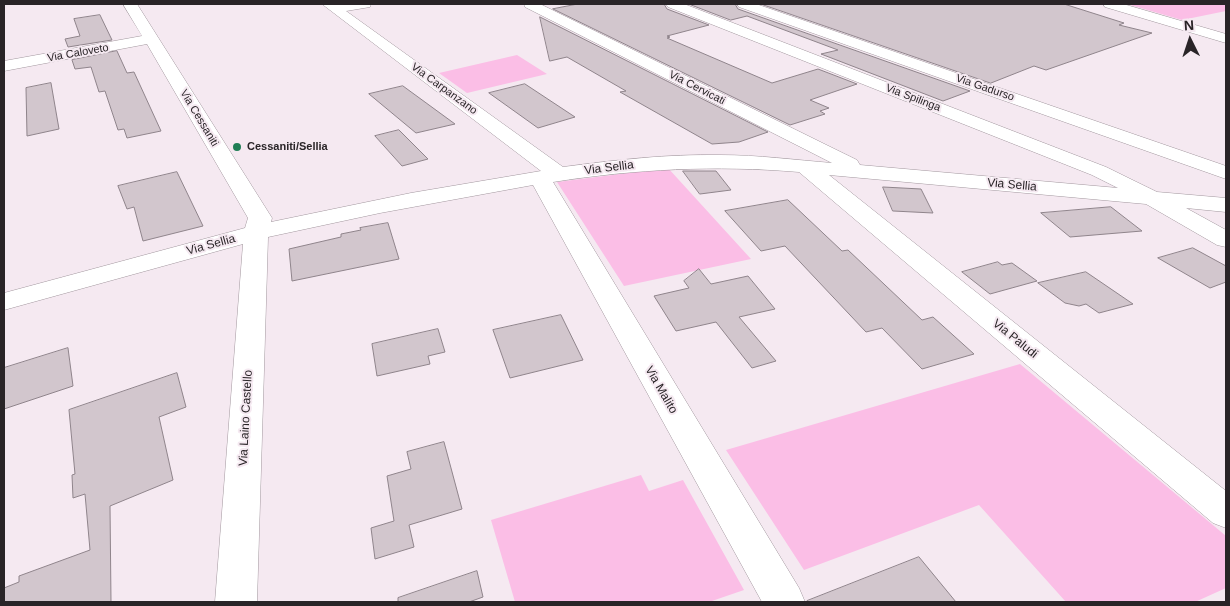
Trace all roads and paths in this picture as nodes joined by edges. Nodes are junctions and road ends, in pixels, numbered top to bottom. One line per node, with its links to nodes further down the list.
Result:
1 (130, 4): 8 (street, Via Cessaniti)
2 (364, 4): 7 (street)
3 (530, 4): 12 (street, Via Cervicati)
4 (673, 4): 15 (street, Via Spilinga)
5 (744, 4): 13 (street, Via Gadurso)
6 (1110, 4): 9 (street)
7 (331, 6): 14 (street, Via Carpanzano)
8 (152, 39): 10 (street, Via Caloveto); 17 (street, Via Cessaniti)
9 (1226, 39)
10 (4, 66)
11 (804, 166): 12 (street, Via Sellia); 14 (street, Via Sellia); 20 (street, Via Paludi)
12 (864, 172): 15 (street, Via Sellia)
13 (1226, 173)
14 (549, 176): 17 (street, Via Sellia); 22 (street, Via Malito)
15 (1149, 198): 16 (street, Via Sellia); 18 (street, Via Spilinga)
16 (1226, 205)
17 (256, 233): 19 (street, Via Sellia); 21 (street, Via Laino Castello)
18 (1226, 240)
19 (4, 302)
20 (1226, 512)
21 (236, 602)
22 (784, 602)

